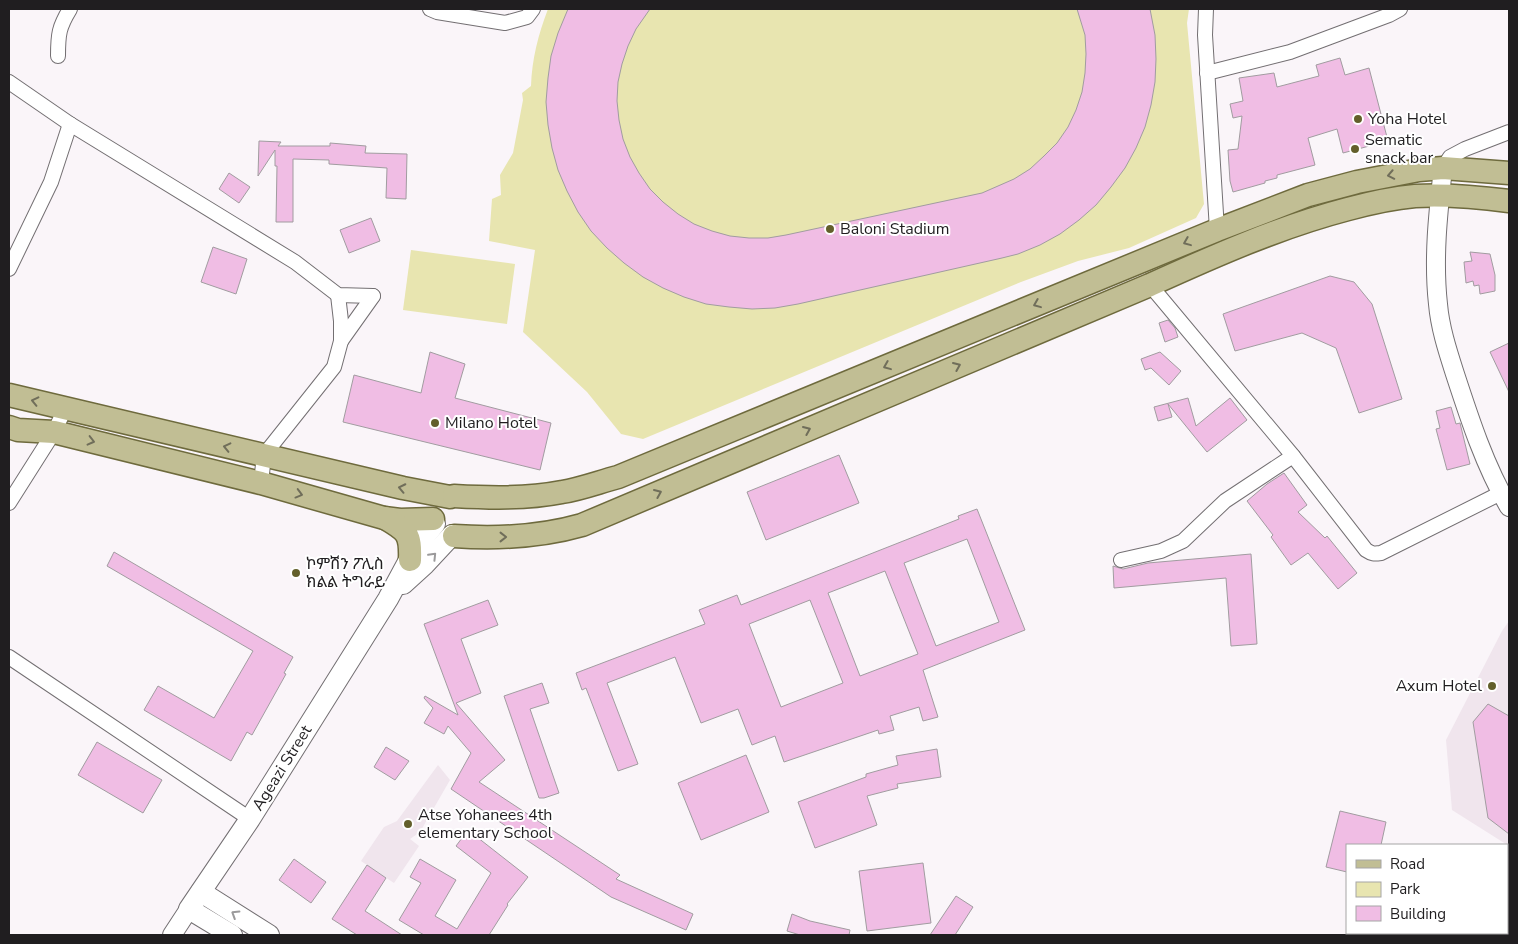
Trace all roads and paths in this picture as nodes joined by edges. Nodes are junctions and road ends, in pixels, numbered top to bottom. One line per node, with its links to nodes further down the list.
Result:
1 (70, 9): 6 (street)
2 (430, 9): 3 (street)
3 (533, 9)
4 (1206, 9): 7 (street)
5 (1400, 9): 7 (street)
6 (58, 56)
7 (1207, 73): 15 (street)
8 (9, 82): 9 (street)
9 (70, 124): 16 (street); 18 (street)
10 (1509, 132): 11 (street)
11 (1443, 168): 12 (main road); 13 (street); 15 (main road, one-way to 15)
12 (1509, 172)
13 (1440, 196): 14 (main road); 17 (main road); 28 (street)
14 (1509, 201)
15 (1217, 230): 27 (main road, one-way to 27)
16 (9, 267)
17 (1150, 284): 25 (street); 31 (main road, one-way to 17)
18 (338, 295): 19 (street); 19 (street)
19 (341, 341): 24 (street)
20 (9, 395): 21 (main road, one-way to 20)
21 (65, 408): 23 (street); 24 (main road, one-way to 21)
22 (12, 430): 23 (main road)
23 (54, 432): 26 (main road, one-way to 26); 29 (street)
24 (264, 455): 26 (street); 27 (main road, one-way to 24)
25 (1293, 456): 28 (street); 33 (street)
26 (260, 484): 30 (main road, one-way to 30)
27 (452, 496): 31 (main road); 31 (main road)
28 (1505, 500)
29 (9, 503)
30 (384, 518): 31 (main road); 32 (main road)
31 (443, 529): 32 (main road); 34 (main road, one-way to 31)
32 (410, 560): 34 (main road)
33 (1120, 560)
34 (388, 599): 36 (main road, Ageazi Street)
35 (9, 657): 36 (street)
36 (250, 819): 37 (main road, Ageazi Street)
37 (201, 892): 38 (main road, Ageazi Street); 41 (main road, one-way to 37)
38 (189, 909): 39 (street, Ageazi Street); 40 (main road)
39 (172, 935)
40 (232, 935)
41 (269, 935)

